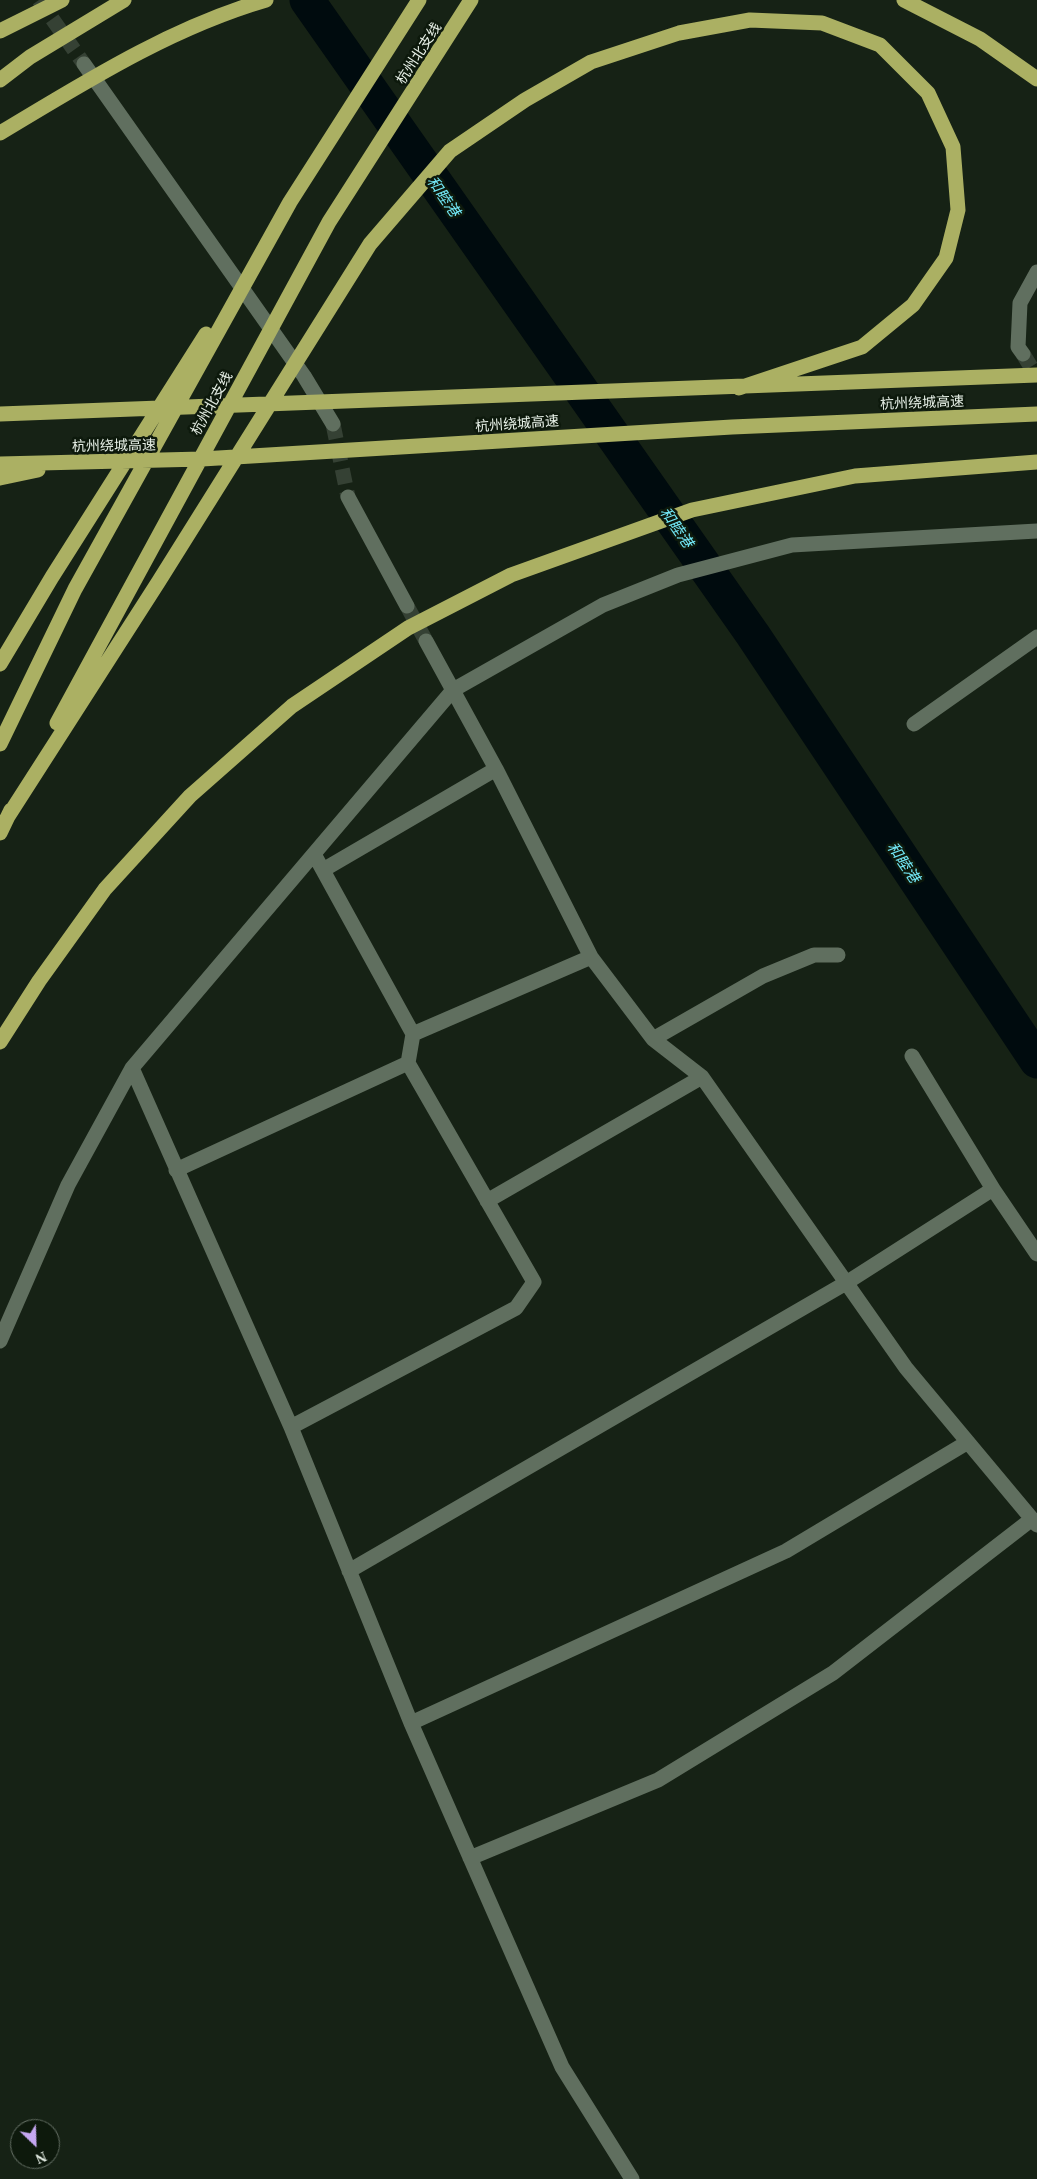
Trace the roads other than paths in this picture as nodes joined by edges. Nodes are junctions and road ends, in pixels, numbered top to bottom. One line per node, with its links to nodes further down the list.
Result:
1 (62, 0): 7 (highway)
2 (124, 0): 10 (highway)
3 (266, 0): 11 (highway)
4 (419, 0): 12 (highway, 杭州北支线)
5 (471, 0): 34 (highway, 杭州北支线)
6 (904, 0): 9 (highway)
7 (0, 31)
8 (84, 64): 19 (street)
9 (1037, 79)
10 (0, 80)
11 (0, 133)
12 (290, 202): 29 (highway); 32 (highway, 杭州北支线)
13 (1037, 272): 14 (street)
14 (1023, 354)
15 (1037, 375): 16 (highway, 杭州绕城高速)
16 (740, 388): 17 (highway, 杭州绕城高速); 34 (highway)
17 (0, 414)
18 (1037, 414): 20 (highway, 杭州绕城高速)
19 (333, 424)
20 (74, 462): 22 (highway, 杭州绕城高速); 23 (highway)
21 (1037, 462): 42 (highway)
22 (0, 464)
23 (0, 478)
24 (348, 497): 26 (street)
25 (1037, 531): 30 (street)
26 (407, 606)
27 (1037, 638): 31 (street)
28 (426, 641): 30 (street)
29 (0, 664)
30 (453, 690): 33 (street); 36 (street)
31 (914, 724)
32 (0, 744)
33 (496, 769): 37 (street); 39 (street)
34 (7, 818): 35 (highway, 杭州北支线)
35 (0, 833)
36 (314, 854): 37 (street); 45 (street)
37 (323, 870): 40 (street)
38 (838, 955): 41 (street)
39 (591, 957): 40 (street); 41 (street)
40 (413, 1034): 44 (street)
41 (653, 1039): 46 (street)
42 (0, 1042)
43 (912, 1056): 48 (street)
44 (408, 1063): 47 (street); 49 (street)
45 (132, 1068): 47 (street); 52 (street)
46 (702, 1078): 49 (street); 51 (street)
47 (176, 1170): 53 (street)
48 (993, 1189): 50 (street); 51 (street)
49 (487, 1201): 53 (street)
50 (1037, 1254)
51 (846, 1283): 54 (street); 56 (street)
52 (0, 1341)
53 (291, 1427): 56 (street)
54 (968, 1442): 55 (street); 57 (street)
55 (1035, 1522): 58 (street)
56 (349, 1571): 57 (street)
57 (411, 1723): 58 (street)
58 (470, 1858): 59 (street)
59 (632, 2179)

